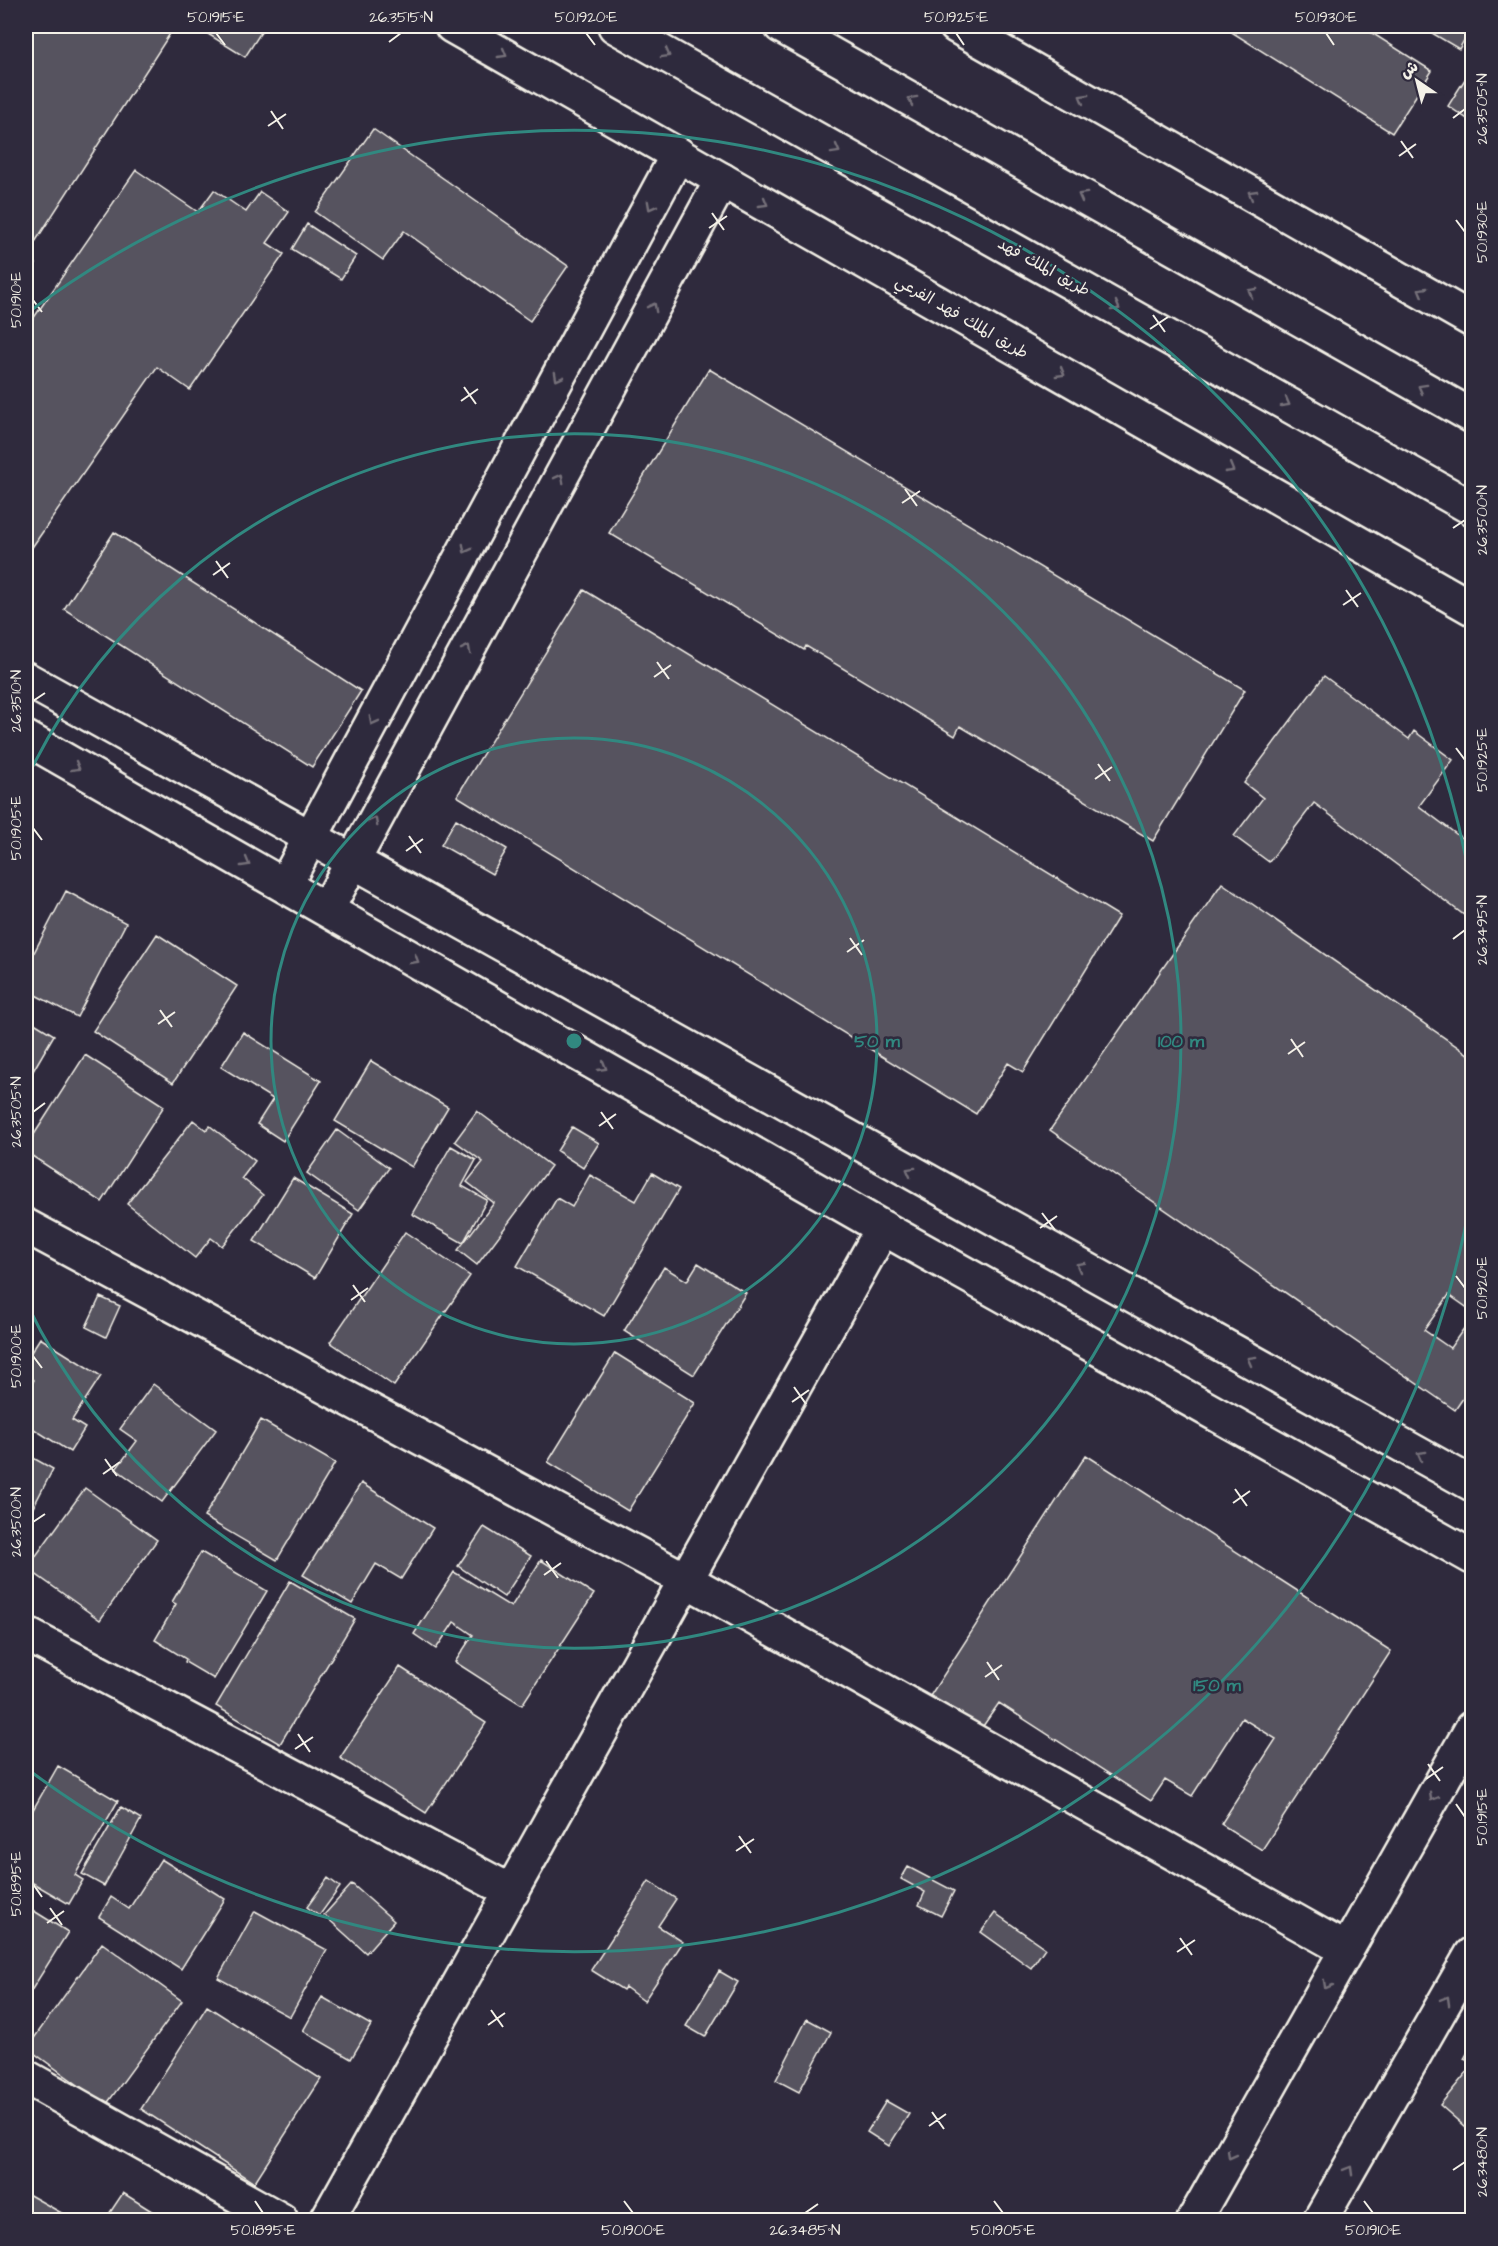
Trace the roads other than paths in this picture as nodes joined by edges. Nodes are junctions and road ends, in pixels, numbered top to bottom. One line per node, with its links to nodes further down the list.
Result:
1 (452, 26): 5 (main road, طريق الملك فهد الفرعي, one-way to 5)
2 (615, 26): 9 (main road, طريق الملك فهد, one-way to 9)
3 (781, 26): 8 (main road, one-way to 3)
4 (956, 26): 7 (main road, one-way to 4)
5 (678, 154): 6 (main road, طريق الملك فهد الفرعي); 13 (main road, one-way to 13)
6 (722, 180): 10 (main road, طريق الملك فهد الفرعي, one-way to 10); 14 (main road, one-way to 6)
7 (1473, 320)
8 (1473, 417)
9 (1473, 508)
10 (1473, 608)
11 (26, 679): 13 (main road)
12 (26, 738): 15 (main road, one-way to 15)
13 (310, 837): 14 (main road); 15 (main road)
14 (352, 861): 16 (main road); 19 (main road, one-way to 14)
15 (285, 885): 16 (main road)
16 (327, 909): 18 (main road, one-way to 18)
17 (26, 1226): 21 (main road)
18 (883, 1228): 20 (main road); 21 (main road)
19 (1473, 1484)
20 (1473, 1557)
21 (686, 1580): 24 (main road); 25 (main road)
22 (26, 1634): 24 (main road)
23 (1473, 1728): 25 (main road, one-way to 25)
24 (512, 1892): 29 (main road)
25 (1347, 1950): 30 (main road, one-way to 30)
26 (1473, 1954): 31 (main road, one-way to 26)
27 (26, 2077): 28 (main road)
28 (281, 2220)
29 (327, 2220)
30 (1194, 2220)
31 (1320, 2220)

